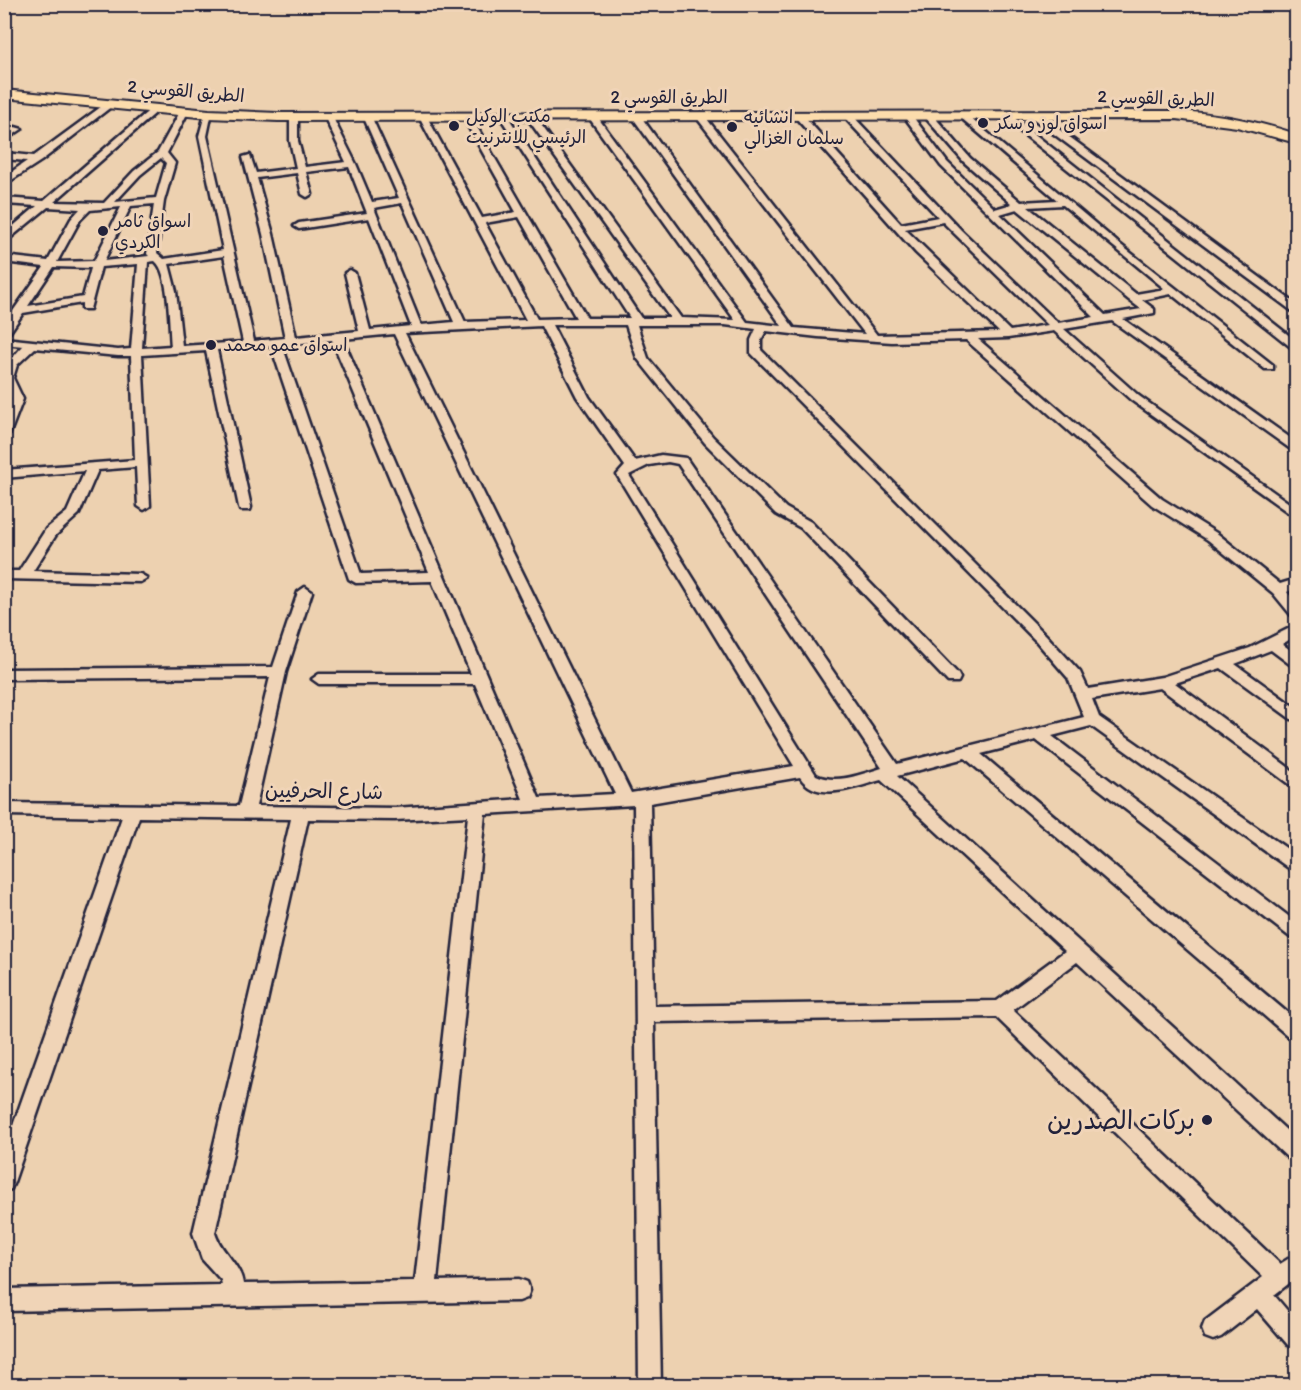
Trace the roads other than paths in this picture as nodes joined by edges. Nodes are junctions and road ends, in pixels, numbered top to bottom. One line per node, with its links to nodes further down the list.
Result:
1 (4, 88): 6 (highway, الطريق القوسي 2)
2 (4, 94): 3 (highway, الطريق القوسي 2)
3 (112, 104): 4 (highway, الطريق القوسي 2); 32 (street)
4 (156, 109): 5 (highway, الطريق القوسي 2); 42 (street)
5 (184, 112): 7 (highway, الطريق القوسي 2); 29 (street)
6 (683, 113): 8 (highway, الطريق القوسي 2); 14 (highway, الطريق القوسي 2)
7 (209, 114): 17 (highway, الطريق القوسي 2); 55 (street)
8 (705, 114): 15 (highway, الطريق القوسي 2); 26 (highway, الطريق القوسي 2); 83 (street)
9 (907, 115): 10 (highway, الطريق القوسي 2); 16 (highway, الطريق القوسي 2); 48 (street)
10 (928, 115): 11 (highway, الطريق القوسي 2); 45 (street)
11 (963, 115): 12 (highway, الطريق القوسي 2); 41 (street)
12 (1005, 115): 13 (highway, الطريق القوسي 2); 89 (street)
13 (1034, 115): 28 (highway, الطريق القوسي 2); 64 (street)
14 (636, 116): 22 (highway, الطريق القوسي 2); 77 (street)
15 (799, 116): 16 (highway, الطريق القوسي 2); 53 (street)
16 (848, 116): 50 (street)
17 (294, 117): 23 (highway, الطريق القوسي 2); 34 (street)
18 (423, 117): 19 (highway, الطريق القوسي 2); 24 (highway, الطريق القوسي 2); 51 (street)
19 (467, 117): 20 (highway, الطريق القوسي 2); 49 (street)
20 (504, 117): 21 (highway, الطريق القوسي 2); 68 (street)
21 (531, 117): 22 (highway, الطريق القوسي 2); 70 (street)
22 (593, 117): 72 (street)
23 (329, 118): 24 (highway, الطريق القوسي 2); 33 (street)
24 (368, 118): 38 (street)
25 (18, 129): 27 (street)
26 (1296, 132)
27 (4, 139)
28 (1296, 139)
29 (162, 153): 40 (street); 44 (street)
30 (4, 156): 32 (street)
31 (246, 157): 35 (street)
32 (38, 159): 36 (street)
33 (352, 164): 34 (street); 47 (street)
34 (302, 170): 35 (street); 37 (street)
35 (252, 176): 84 (street)
36 (4, 182)
37 (307, 194)
38 (404, 200): 47 (street); 71 (street)
39 (4, 201): 42 (street)
40 (159, 201): 43 (street); 58 (street)
41 (1065, 202): 45 (street); 62 (street)
42 (46, 204): 46 (street); 54 (street)
43 (127, 204): 44 (street); 60 (street)
44 (106, 206): 46 (street)
45 (1019, 206): 48 (street); 63 (street)
46 (87, 207): 59 (street)
47 (369, 211): 52 (street); 75 (street)
48 (993, 213): 66 (street)
49 (522, 214): 51 (street); 67 (street)
50 (946, 218): 53 (street); 74 (street)
51 (478, 221): 69 (street)
52 (299, 226)
53 (898, 227): 80 (street)
54 (4, 240)
55 (229, 252): 58 (street); 88 (street)
56 (4, 258): 59 (street)
57 (143, 260): 58 (street); 60 (street); 92 (street)
58 (159, 260): 91 (street)
59 (51, 264): 60 (street); 65 (street)
60 (96, 267): 65 (street)
61 (350, 273): 79 (street)
62 (1173, 291): 63 (street); 93 (street)
63 (1133, 298): 66 (street)
64 (1296, 309)
65 (21, 310): 78 (street)
66 (1108, 318): 74 (street); 95 (street)
67 (583, 321): 68 (street); 69 (street)
68 (633, 321): 70 (street); 117 (street)
69 (539, 322): 71 (street); 97 (street)
70 (678, 322): 72 (street)
71 (460, 325): 75 (street)
72 (744, 325): 73 (street)
73 (763, 327): 77 (street); 121 (street)
74 (1056, 327): 80 (street); 102 (street)
75 (417, 328): 76 (street)
76 (398, 330): 79 (street); 129 (street)
77 (790, 330): 83 (street)
78 (4, 333)
79 (364, 333): 81 (street)
80 (1008, 335): 82 (street)
81 (336, 336): 84 (street); 105 (street)
82 (968, 336): 83 (street); 108 (street)
83 (874, 338)
84 (291, 340): 86 (street)
85 (4, 341): 87 (street)
86 (275, 342): 88 (street); 105 (street)
87 (32, 344): 92 (street); 94 (street)
88 (249, 345): 90 (street)
89 (1296, 346)
90 (211, 347): 91 (street); 101 (street)
91 (177, 349): 92 (street)
92 (136, 352): 96 (street)
93 (1269, 367)
94 (4, 433)
95 (1296, 447)
96 (142, 463): 98 (street); 100 (street)
97 (632, 466): 126 (street); 127 (street)
98 (93, 467): 99 (street); 103 (street)
99 (4, 474)
100 (144, 506)
101 (245, 507)
102 (1296, 514)
103 (24, 574): 104 (street); 106 (street)
104 (4, 575)
105 (437, 576): 119 (street)
106 (140, 578)
107 (1296, 583): 108 (street)
108 (1278, 590): 110 (street)
109 (305, 592): 115 (street)
110 (1296, 612)
111 (1296, 630): 112 (street)
112 (1271, 643): 113 (street); 114 (street)
113 (1296, 661)
114 (1223, 662): 120 (street); 122 (street)
115 (279, 672): 116 (street); 134 (street)
116 (4, 674)
117 (953, 678)
118 (319, 679): 119 (street)
119 (480, 679): 130 (street)
120 (1163, 682): 121 (street); 128 (street)
121 (1083, 695): 123 (street)
122 (1296, 716)
123 (1093, 720): 124 (street); 136 (street)
124 (1039, 734): 125 (street); 137 (street)
125 (968, 752): 127 (street); 141 (street)
126 (806, 770): 127 (street); 129 (street, شارع الحرفيين)
127 (888, 772): 138 (street)
128 (1296, 781)
129 (634, 798): 130 (street, شارع الحرفيين); 140 (street)
130 (534, 806): 133 (street, شارع الحرفيين)
131 (4, 808): 132 (street, شارع الحرفيين)
132 (133, 810): 134 (street, شارع الحرفيين); 143 (street)
133 (477, 810): 135 (street, شارع الحرفيين); 146 (street)
134 (246, 812): 135 (street, شارع الحرفيين)
135 (302, 813): 148 (street)
136 (1296, 864)
137 (1296, 932)
138 (1078, 951): 139 (street); 142 (street)
139 (1000, 1009): 140 (street); 144 (street)
140 (645, 1014): 152 (street)
141 (1296, 1031)
142 (1296, 1152)
143 (4, 1182)
144 (1288, 1271): 147 (street)
145 (519, 1290): 146 (street)
146 (425, 1292): 148 (street)
147 (1259, 1294): 150 (street); 151 (street)
148 (234, 1296): 149 (street)
149 (4, 1300)
150 (1213, 1329)
151 (1296, 1337)
152 (650, 1386)

